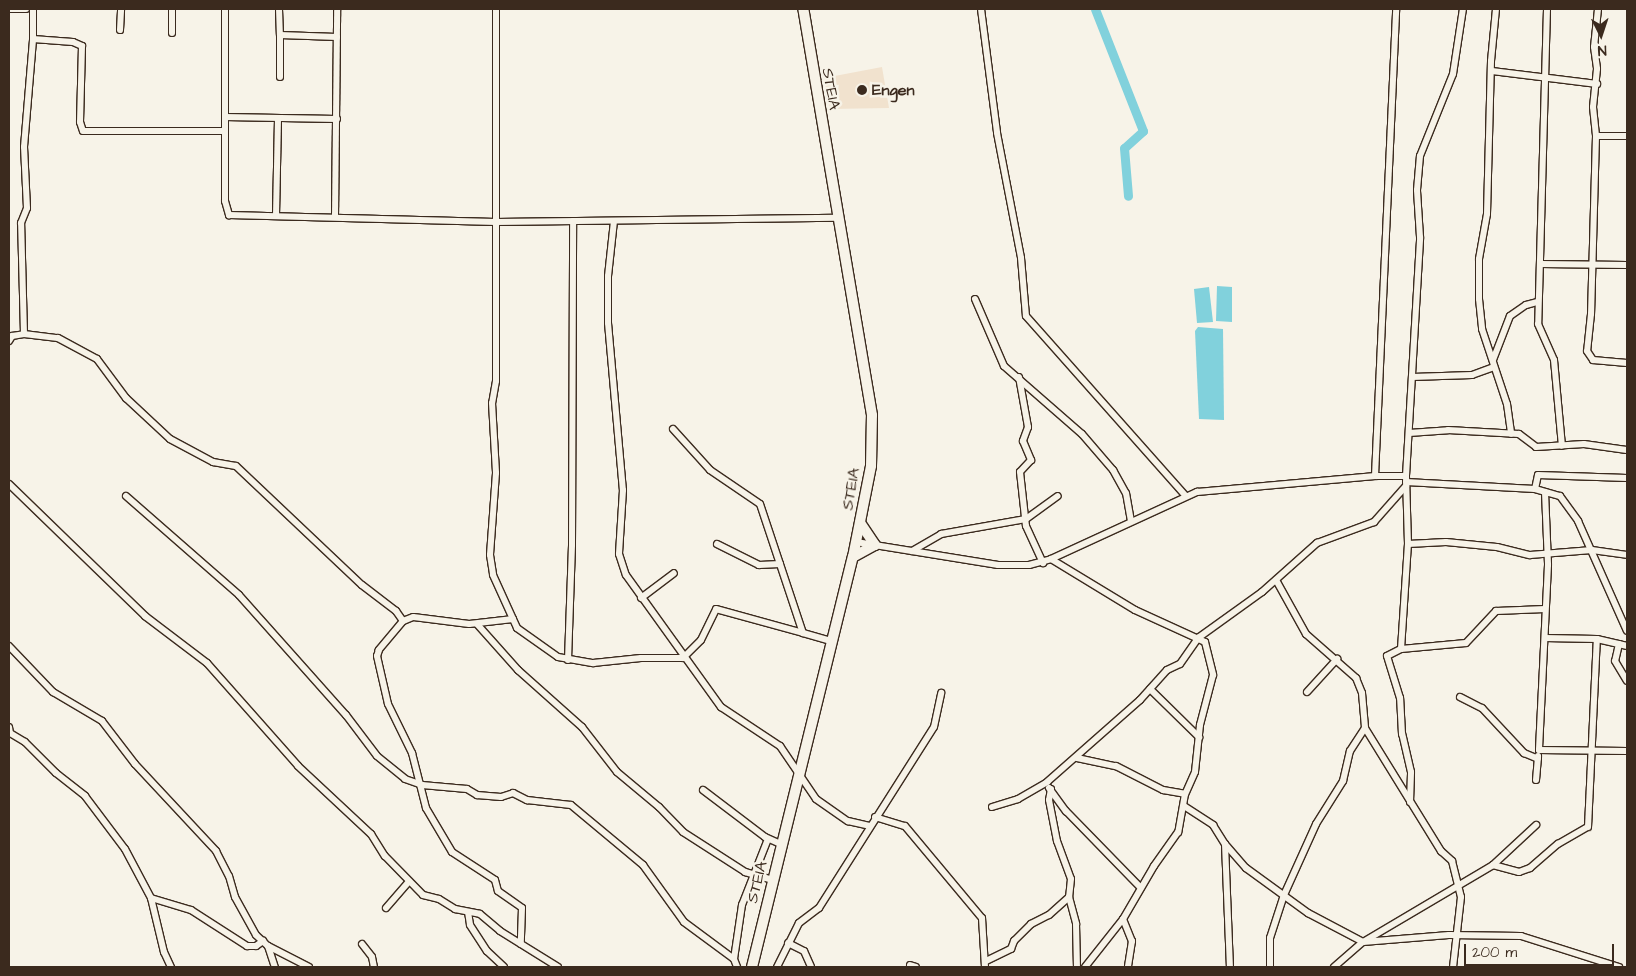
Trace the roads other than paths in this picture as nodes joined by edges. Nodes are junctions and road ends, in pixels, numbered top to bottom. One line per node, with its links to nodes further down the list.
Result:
1 (9, 9): 2 (street)
2 (26, 9)
3 (33, 9): 21 (street)
4 (121, 9): 17 (street)
5 (172, 9): 18 (street)
6 (225, 9): 26 (street)
7 (279, 9): 19 (street)
8 (337, 9): 20 (street)
9 (496, 9): 37 (street)
10 (802, 9): 34 (main road, STEIA)
11 (981, 9): 60 (street)
12 (1396, 9): 54 (street)
13 (1463, 9): 48 (street)
14 (1496, 9): 22 (street)
15 (1547, 9): 24 (street)
16 (1598, 9): 25 (street)
17 (120, 30)
18 (172, 33)
19 (280, 35): 20 (street); 23 (street)
20 (337, 37): 28 (street)
21 (34, 39): 29 (street); 43 (street)
22 (1492, 71): 24 (street); 46 (street)
23 (280, 77)
24 (1543, 77): 25 (street); 38 (street)
25 (1597, 84): 30 (street)
26 (225, 117): 27 (street); 29 (street)
27 (278, 118): 28 (street); 32 (street)
28 (337, 119): 33 (street)
29 (225, 131): 32 (street)
30 (1596, 136): 31 (street); 39 (street)
31 (1627, 136)
32 (276, 216): 33 (street)
33 (335, 217): 37 (street)
34 (838, 218): 36 (street); 65 (main road, STEIA)
35 (573, 221): 36 (street); 37 (street); 97 (street)
36 (614, 221): 80 (street)
37 (496, 222): 82 (street)
38 (1541, 264): 39 (street); 42 (street)
39 (1592, 265): 40 (street); 45 (street)
40 (1627, 265)
41 (975, 299): 47 (street)
42 (1537, 302): 46 (street); 52 (street)
43 (24, 334): 44 (street); 83 (street)
44 (9, 341)
45 (1627, 363)
46 (1494, 364): 48 (street); 51 (street)
47 (1019, 377): 63 (street); 64 (street)
48 (1412, 377): 50 (street)
49 (673, 429): 77 (street)
50 (1409, 433): 51 (street); 56 (street)
51 (1511, 434): 52 (street)
52 (1562, 446): 53 (street)
53 (1627, 450)
54 (1375, 476): 56 (street); 60 (street)
55 (1627, 478): 58 (street)
56 (1406, 482): 58 (street); 68 (street); 79 (street)
57 (9, 484): 130 (street)
58 (1535, 489): 59 (street)
59 (1545, 492): 70 (street); 72 (street)
60 (1185, 495): 64 (street)
61 (126, 496): 114 (street)
62 (1058, 496): 63 (street)
63 (1026, 519): 71 (street); 76 (street)
64 (1131, 521): 75 (street)
65 (860, 523): 66 (main road, STEIA); 69 (main road)
66 (856, 542): 69 (street); 74 (main road, STEIA)
67 (717, 544): 77 (street)
68 (1408, 544): 72 (street); 94 (street)
69 (874, 545): 71 (street); 74 (main road)
70 (1592, 550): 72 (street); 73 (street); 85 (street)
71 (912, 551): 76 (street)
72 (1547, 554): 81 (street)
73 (1627, 555)
74 (853, 557): 90 (main road, STEIA)
75 (1052, 559): 76 (street); 87 (street)
76 (1043, 562)
77 (780, 564): 86 (street)
78 (674, 573): 80 (street)
79 (1276, 580): 87 (street); 96 (street)
80 (641, 598): 95 (street)
81 (1545, 610): 88 (street); 94 (street)
82 (513, 619): 84 (street); 97 (street)
83 (403, 621): 84 (street); 114 (street)
84 (477, 624): 128 (street)
85 (1627, 631)
86 (803, 633): 90 (street); 95 (street)
87 (1198, 638): 99 (street); 105 (street)
88 (1545, 638): 89 (street); 106 (street)
89 (1596, 639): 91 (street); 107 (street)
90 (831, 641): 111 (main road, STEIA)
91 (1619, 644): 93 (street); 98 (street)
92 (9, 646): 142 (street)
93 (1627, 646)
94 (1401, 649): 118 (street)
95 (685, 656): 97 (street); 111 (street)
96 (1337, 659): 100 (street); 103 (street)
97 (568, 660)
98 (1627, 682)
99 (1150, 689): 105 (street); 109 (street)
100 (1307, 692)
101 (941, 693): 121 (street)
102 (1460, 697): 110 (street)
103 (1365, 728): 118 (street); 133 (street)
104 (9, 731): 135 (street)
105 (1199, 738): 117 (street)
106 (1539, 750): 107 (street); 110 (street)
107 (1593, 751): 108 (street); 127 (street)
108 (1627, 751)
109 (1077, 758): 113 (street); 117 (street)
110 (1538, 759): 112 (street)
111 (798, 776): 123 (street); 125 (main road, STEIA)
112 (1536, 780)
113 (1046, 782): 115 (street); 120 (street)
114 (422, 785): 144 (street); 145 (street)
115 (1051, 789): 132 (street); 134 (street)
116 (703, 790): 124 (street)
117 (1185, 794): 119 (street)
118 (1410, 802): 131 (street)
119 (1184, 806): 126 (street); 132 (street)
120 (992, 807)
121 (875, 818): 123 (street); 146 (street)
122 (1536, 825): 127 (street)
123 (869, 826): 141 (street)
124 (768, 839): 125 (street); 128 (street)
125 (781, 844): 129 (main road, STEIA)
126 (1225, 844): 133 (street); 161 (street)
127 (1493, 865): 131 (street)
128 (755, 875): 129 (street); 145 (street)
129 (773, 880): 155 (main road, STEIA)
130 (409, 882): 136 (street); 137 (street)
131 (1459, 886): 139 (street); 140 (street)
132 (1141, 888): 138 (street)
133 (1284, 895): 140 (street); 162 (street)
134 (1069, 897): 146 (street); 158 (street)
135 (150, 898): 142 (street); 148 (street)
136 (386, 908)
137 (468, 912): 144 (street); 152 (street)
138 (1123, 919): 159 (street); 160 (street)
139 (1454, 936): 140 (street); 147 (street); 164 (street)
140 (1363, 942): 163 (street)
141 (788, 943): 156 (street); 157 (street)
142 (265, 944): 149 (street); 150 (street)
143 (362, 944): 151 (street)
144 (521, 944): 153 (street)
145 (734, 959): 154 (street)
146 (986, 964)
147 (1597, 964): 165 (street)
148 (171, 967)
149 (275, 967)
150 (309, 967)
151 (374, 967)
152 (504, 967)
153 (558, 967)
154 (737, 967)
155 (752, 967)
156 (777, 967)
157 (810, 967)
158 (1078, 967)
159 (1085, 967)
160 (1128, 967)
161 (1230, 967)
162 (1270, 967)
163 (1334, 967)
164 (1453, 967)
165 (1619, 967)

